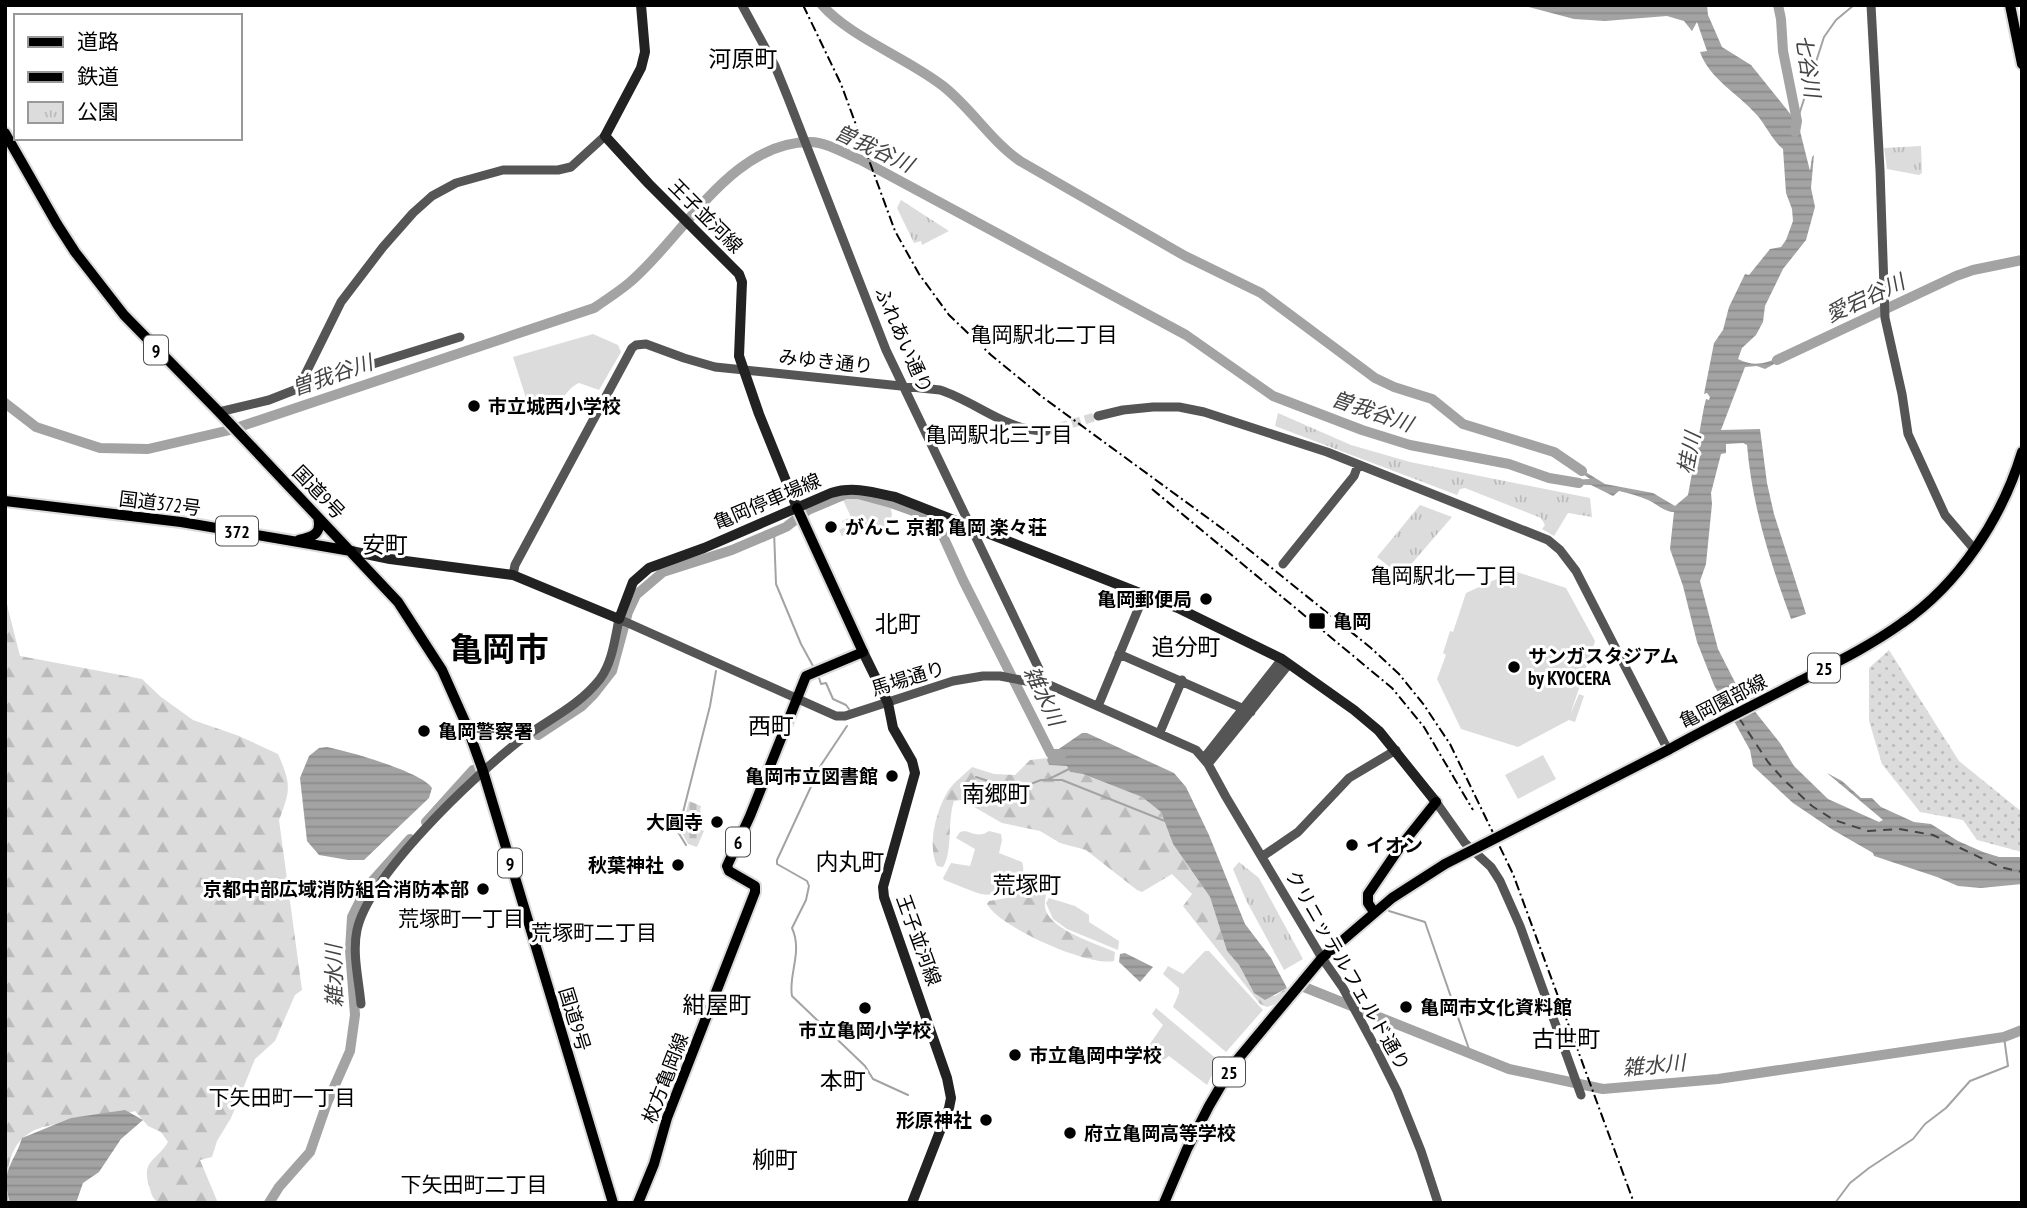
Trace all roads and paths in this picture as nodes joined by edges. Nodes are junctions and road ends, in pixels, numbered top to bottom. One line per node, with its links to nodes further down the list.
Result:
1 (642, 5): 7 (main road)
2 (742, 5): 10 (street, ふれあい通り)
3 (1871, 5): 22 (street)
4 (2010, 5): 5 (main road)
5 (2022, 64)
6 (5, 133): 12 (main road, 国道9号 / 9)
7 (605, 136): 9 (main road, 王子並河線); 11 (street)
8 (460, 337): 11 (street)
9 (744, 370): 10 (street, みゆき通り); 18 (main road, 王子並河線); 26 (street, みゆき通り)
10 (905, 386): 14 (street, みゆき通り); 20 (street, ふれあい通り)
11 (299, 387): 12 (street)
12 (221, 414): 19 (main road, 国道9号 / 9)
13 (1098, 416): 16 (street)
14 (1046, 431)
15 (2022, 452): 22 (main road, 亀岡園部線 / 25)
16 (1358, 466): 25 (street); 41 (street)
17 (5, 500): 21 (main road, 国道372号 / 372)
18 (800, 512): 20 (main road, 亀岡停車場線); 29 (main road, 亀岡停車場線); 30 (main road)
19 (317, 516): 21 (main road); 23 (main road, 国道9号 / 9)
20 (969, 525): 28 (main road, 亀岡停車場線); 34 (street, ふれあい通り)
21 (293, 540): 23 (main road, 国道372号 / 372)
22 (1974, 549): 41 (main road, 亀岡園部線 / 25)
23 (351, 551): 24 (main road); 27 (main road, 国道9号 / 9)
24 (390, 559): 26 (main road); 27 (main road)
25 (1283, 564)
26 (513, 575): 29 (main road)
27 (378, 579): 43 (main road, 国道9号 / 9)
28 (1144, 595): 31 (street); 32 (main road, 亀岡停車場線)
29 (625, 621): 35 (street, 馬場通り); 43 (street)
30 (863, 652): 35 (main road, 枚方亀岡線 / 6); 36 (main road, 王子並河線)
31 (1119, 654): 33 (street); 37 (street)
32 (1285, 662): 38 (street); 40 (main road, 亀岡停車場線)
33 (1182, 680): 38 (street); 39 (street)
34 (1038, 682): 36 (street, 馬場通り); 37 (street, 馬場通り)
35 (796, 698): 36 (street, 馬場通り); 51 (main road, 枚方亀岡線 / 6)
36 (888, 703): 52 (main road, 王子並河線)
37 (1098, 706): 39 (street, 馬場通り)
38 (1248, 709): 42 (street)
39 (1160, 732): 42 (street, 馬場通り)
40 (1396, 750): 44 (main road, 亀岡停車場線); 45 (street)
41 (1668, 750): 46 (main road, 亀岡園部線 / 25, bridge)
42 (1206, 761): 45 (street, クリニッテルフェルド通り)
43 (483, 771): 48 (street); 50 (main road, 国道9号 / 9)
44 (1436, 802): 46 (main road); 49 (street)
45 (1263, 856): 47 (street, クリニッテルフェルド通り)
46 (1374, 912): 47 (main road, 亀岡園部線 / 25)
47 (1322, 958): 53 (main road, 亀岡園部線 / 25); 54 (street, クリニッテルフェルド通り)
48 (361, 1004)
49 (1581, 1095)
50 (613, 1203)
51 (638, 1203)
52 (912, 1203)
53 (1164, 1203)
54 (1438, 1203)

